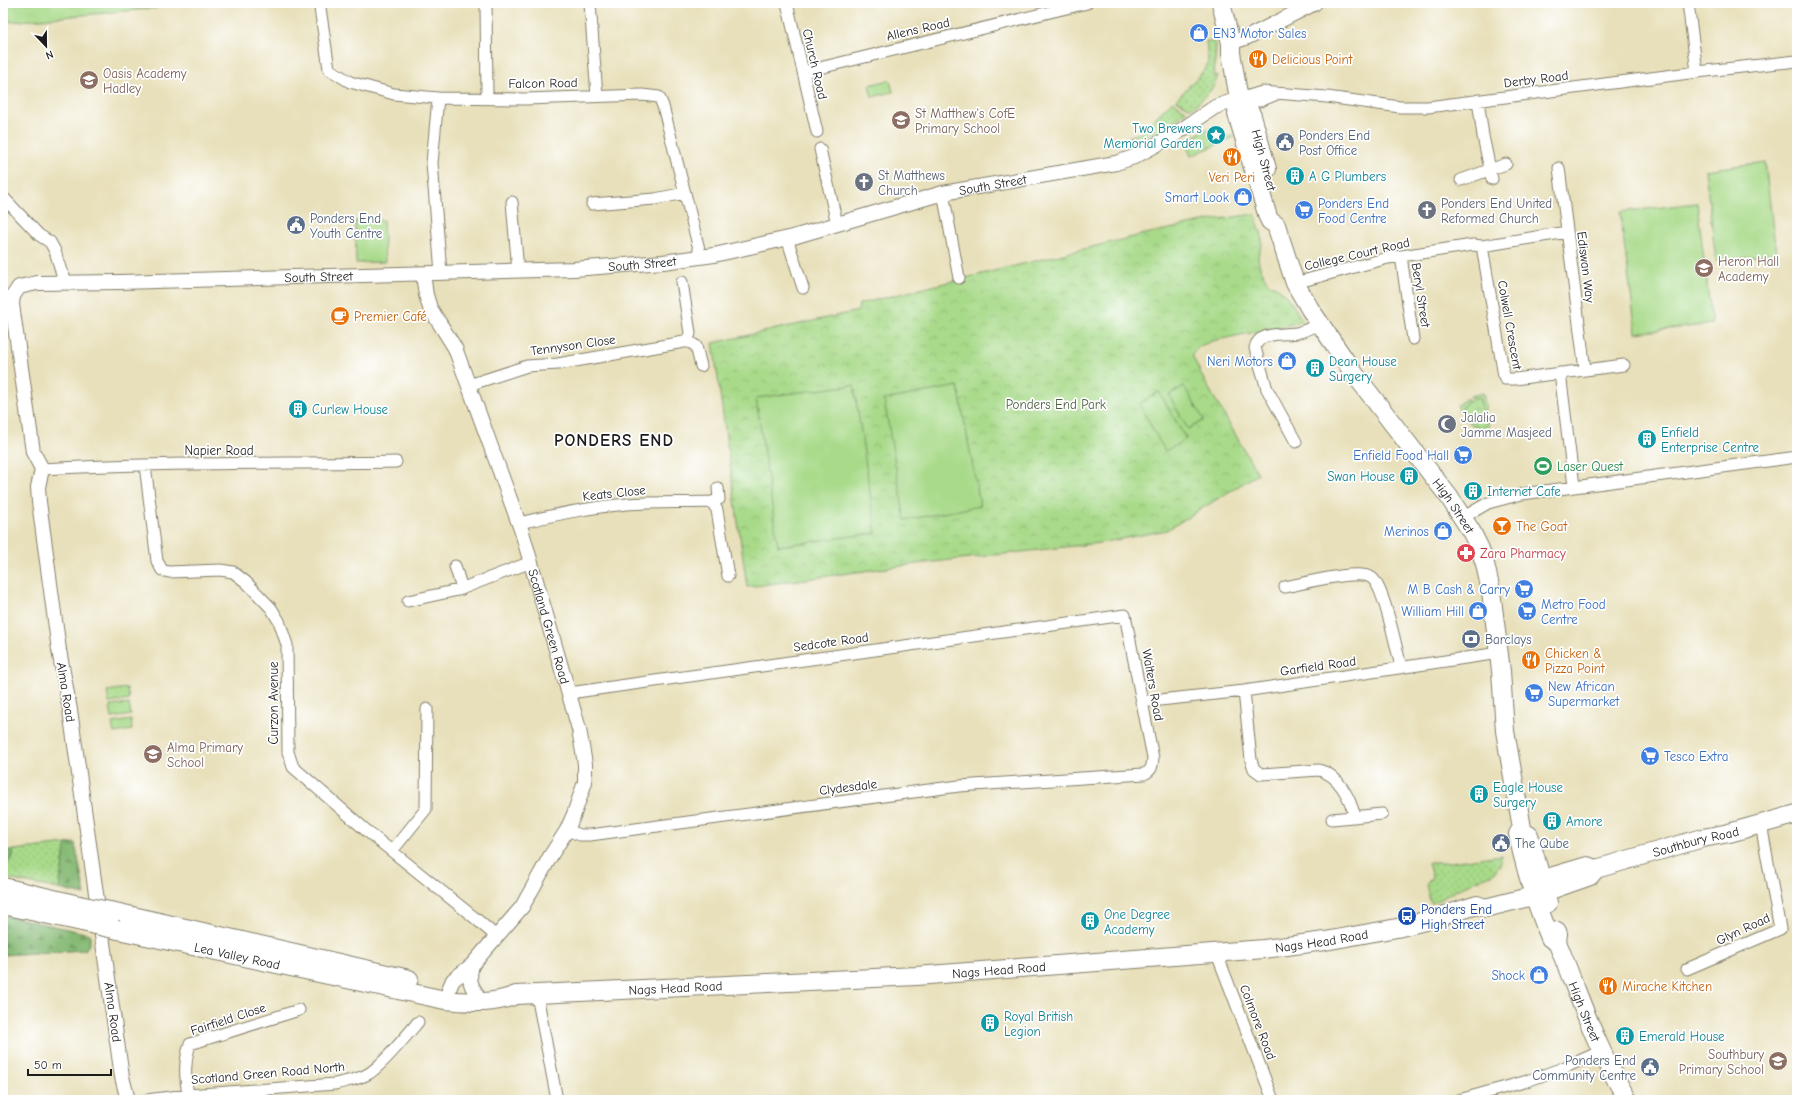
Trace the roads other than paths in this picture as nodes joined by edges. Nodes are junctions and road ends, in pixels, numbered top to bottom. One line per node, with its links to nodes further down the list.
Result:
1 (486, 3): 14 (street)
2 (590, 3): 13 (street)
3 (787, 3): 11 (street, Church Road)
4 (1087, 3): 11 (street, Allens Road)
5 (1221, 3): 9 (main road, High Street)
6 (1316, 3): 9 (street)
7 (1688, 3): 12 (street)
8 (320, 8): 15 (street, Falcon Road)
9 (1231, 43): 16 (main road, High Street)
10 (1797, 61): 12 (street, Derby Road)
11 (803, 72): 18 (street, Church Road)
12 (1698, 72): 17 (street, Derby Road)
13 (597, 96): 14 (street, Falcon Road); 24 (street, Falcon Road)
14 (487, 97): 15 (street, Falcon Road)
15 (438, 98): 36 (street)
16 (1239, 99): 17 (street, Derby Road); 25 (street, South Street); 41 (main road, High Street)
17 (1478, 100): 22 (street)
18 (817, 132)
19 (820, 149): 29 (street)
20 (1506, 164): 22 (street)
21 (1558, 168): 30 (street, Ediswan Way)
22 (1491, 174): 23 (street)
23 (1461, 180)
24 (685, 193): 27 (street); 34 (street, Falcon Road)
25 (943, 193): 29 (street, South Street); 38 (street)
26 (3, 197): 39 (street)
27 (599, 200)
28 (510, 209): 35 (street)
29 (837, 224): 31 (street, South Street)
30 (1567, 232): 32 (street, College Court Road); 48 (street, Ediswan Way)
31 (787, 238): 34 (street, South Street); 42 (street)
32 (1482, 246): 33 (street, College Court Road); 49 (street, Colwell Crescent)
33 (1401, 256): 41 (street, College Court Road); 44 (street, Beryl Street)
34 (701, 257): 35 (street, South Street)
35 (518, 271): 36 (street, South Street)
36 (441, 273): 37 (street, South Street)
37 (423, 274): 39 (street, South Street); 50 (street, Scotland Green Road)
38 (959, 278)
39 (67, 282): 55 (street, South Street)
40 (682, 282): 45 (street)
41 (1295, 283): 43 (main road, High Street)
42 (803, 288)
43 (1319, 323): 51 (street); 59 (main road, High Street)
44 (1413, 339)
45 (684, 342): 47 (street); 50 (street, Tennyson Close)
46 (1624, 365): 48 (street)
47 (701, 366)
48 (1585, 370): 49 (street)
49 (1560, 373): 56 (street)
50 (469, 385): 60 (street, Scotland Green Road)
51 (1296, 442)
52 (1797, 457): 56 (street)
53 (396, 462): 54 (street, Napier Road)
54 (146, 465): 55 (street, Napier Road); 81 (street, Curzon Avenue)
55 (42, 469): 97 (street, Alma Road)
56 (1574, 486): 59 (street)
57 (718, 488): 58 (street)
58 (712, 502): 60 (street, Keats Close); 63 (street)
59 (1462, 518): 68 (main road, High Street)
60 (519, 523): 61 (street, Scotland Green Road)
61 (531, 562): 65 (street); 71 (street, Scotland Green Road)
62 (455, 566): 65 (street)
63 (728, 576)
64 (1284, 587): 69 (street)
65 (462, 589): 66 (street)
66 (408, 601)
67 (1098, 619): 71 (street, Sedcote Road); 72 (street, Walters Road)
68 (1499, 653): 69 (street, Garfield Road); 83 (main road, High Street)
69 (1401, 668): 70 (street, Garfield Road)
70 (1244, 691): 72 (street, Garfield Road); 77 (street)
71 (569, 693): 80 (street, Scotland Green Road)
72 (1141, 702): 74 (street, Walters Road)
73 (427, 710): 81 (street)
74 (1135, 775): 80 (street, Clydesdale)
75 (1382, 814): 77 (street)
76 (1797, 814): 79 (main road, Southbury Road)
77 (1355, 817): 78 (street)
78 (1332, 819)
79 (1761, 824): 83 (main road, Southbury Road); 88 (street, Glyn Road)
80 (567, 830): 85 (street, Scotland Green Road)
81 (392, 851): 85 (street, Curzon Avenue)
82 (3, 887): 89 (main road, Lea Valley Road, bridge)
83 (1537, 888): 86 (main road, Nags Head Road); 95 (main road, High Street)
84 (3, 905): 92 (main road, Lea Valley Road, bridge)
85 (497, 937): 87 (street, Scotland Green Road)
86 (1216, 954): 91 (main road, Nags Head Road); 100 (street, Colmore Road)
87 (472, 965): 89 (street, Scotland Green Road); 92 (street)
88 (1687, 969)
89 (449, 989): 92 (main road, Lea Valley Road)
90 (516, 995): 91 (main road, Nags Head Road); 92 (main road, Lea Valley Road)
91 (537, 995): 99 (street)
92 (475, 998)
93 (299, 1010): 96 (street, Fairfield Close)
94 (418, 1022): 96 (street, Scotland Green Road North)
95 (1602, 1051): 101 (street); 102 (main road, High Street)
96 (188, 1095): 98 (street, Scotland Green Road North)
97 (128, 1100)
98 (146, 1100)
99 (556, 1100)
100 (1273, 1100)
101 (1459, 1100)
102 (1628, 1100)

